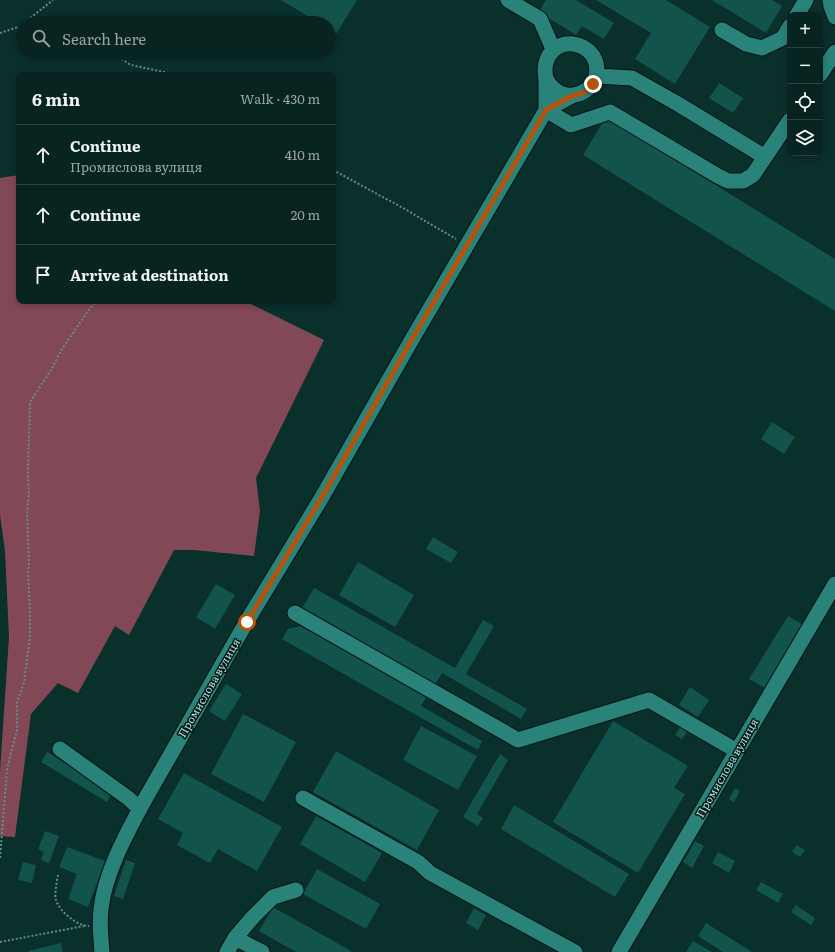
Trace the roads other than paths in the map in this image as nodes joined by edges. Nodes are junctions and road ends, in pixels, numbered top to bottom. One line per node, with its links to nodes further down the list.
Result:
1 (508, 0): 8 (street)
2 (806, 0): 4 (street)
3 (830, 0): 5 (street)
4 (799, 12)
5 (835, 17)
6 (722, 30): 7 (street)
7 (787, 31)
8 (553, 49): 11 (street); 12 (street)
9 (835, 52): 10 (street)
10 (823, 70)
11 (596, 76): 13 (street); 16 (street)
12 (546, 79): 13 (street); 14 (street)
13 (572, 96): 14 (street)
14 (546, 110): 16 (street); 22 (street, Промислова вулиця)
15 (787, 124): 16 (street)
16 (765, 157)
17 (835, 584): 20 (street, Промислова вулиця)
18 (295, 613): 20 (street)
19 (60, 749): 22 (street)
20 (737, 751): 29 (street, Промислова вулиця)
21 (303, 798): 28 (street)
22 (140, 809): 25 (street, Промислова вулиця)
23 (296, 890): 24 (street)
24 (235, 938): 26 (street); 27 (street)
25 (102, 952)
26 (227, 952)
27 (262, 952)
28 (575, 952)
29 (619, 952)

